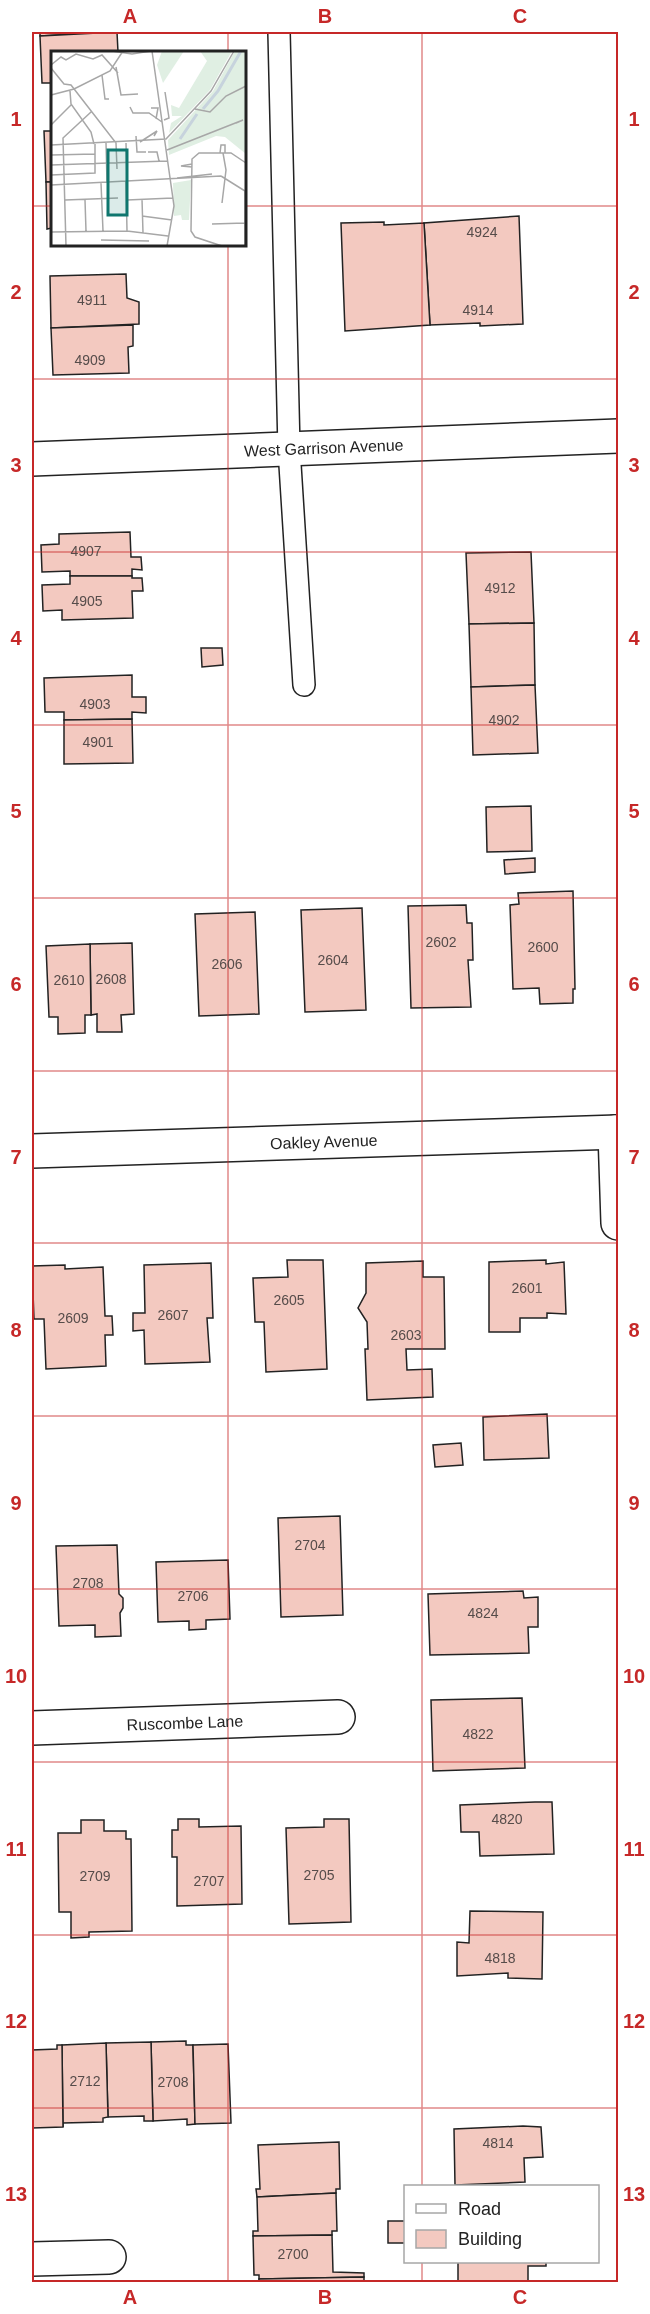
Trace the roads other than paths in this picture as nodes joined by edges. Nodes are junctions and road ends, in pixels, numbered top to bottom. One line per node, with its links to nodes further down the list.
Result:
1 (279, 32): 3 (lane)
2 (618, 436): 3 (street, West Garrison Avenue)
3 (289, 449): 4 (street, West Garrison Avenue); 5 (lane)
4 (32, 459)
5 (304, 685)
6 (617, 1132): 7 (street, Oakley Avenue); 8 (street)
7 (32, 1151)
8 (618, 1224)
9 (338, 1717): 10 (street, Ruscombe Lane)
10 (32, 1728)
11 (109, 2257): 12 (street)
12 (32, 2259)

